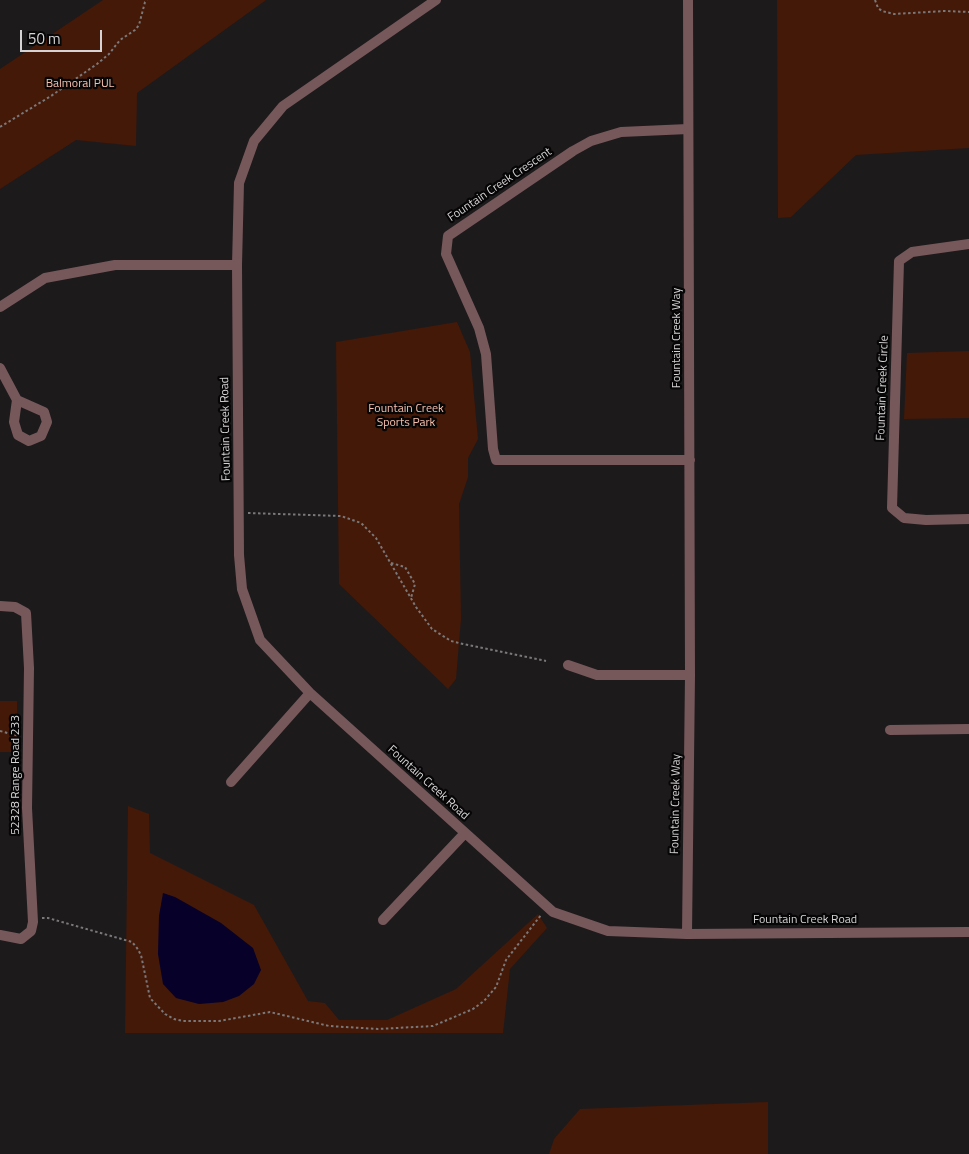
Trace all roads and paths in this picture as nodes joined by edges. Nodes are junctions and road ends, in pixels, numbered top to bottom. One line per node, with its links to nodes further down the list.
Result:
1 (147, 0): 6 (path)
2 (436, 0): 9 (street, Fountain Creek Road)
3 (688, 0): 7 (street, Fountain Creek Way)
4 (875, 0): 5 (path)
5 (969, 12)
6 (0, 127)
7 (688, 129): 13 (street, Fountain Creek Way); 13 (street, Fountain Creek Crescent)
8 (969, 244): 15 (street, Fountain Creek Circle)
9 (237, 265): 10 (street); 22 (street, Fountain Creek Road)
10 (0, 306)
11 (0, 368): 12 (street)
12 (17, 400)
13 (690, 460): 21 (street, Fountain Creek Way)
14 (248, 513): 16 (path)
15 (969, 519)
16 (390, 563): 17 (path); 17 (path)
17 (411, 598): 19 (path)
18 (0, 606): 26 (street, 52328 Range Road 233)
19 (546, 661)
20 (568, 665): 21 (street)
21 (690, 675): 33 (street, Fountain Creek Way)
22 (310, 693): 27 (street); 28 (street, Fountain Creek Road)
23 (969, 729): 24 (street)
24 (890, 730)
25 (0, 731): 26 (path)
26 (28, 739): 30 (street, 52328 Range Road 233)
27 (231, 782)
28 (466, 833): 29 (street, Fountain Creek Road); 31 (street)
29 (548, 908): 30 (path); 33 (street, Fountain Creek Road)
30 (33, 919): 34 (street)
31 (383, 920)
32 (969, 932): 33 (street, Fountain Creek Road)
33 (688, 934)
34 (0, 935)

